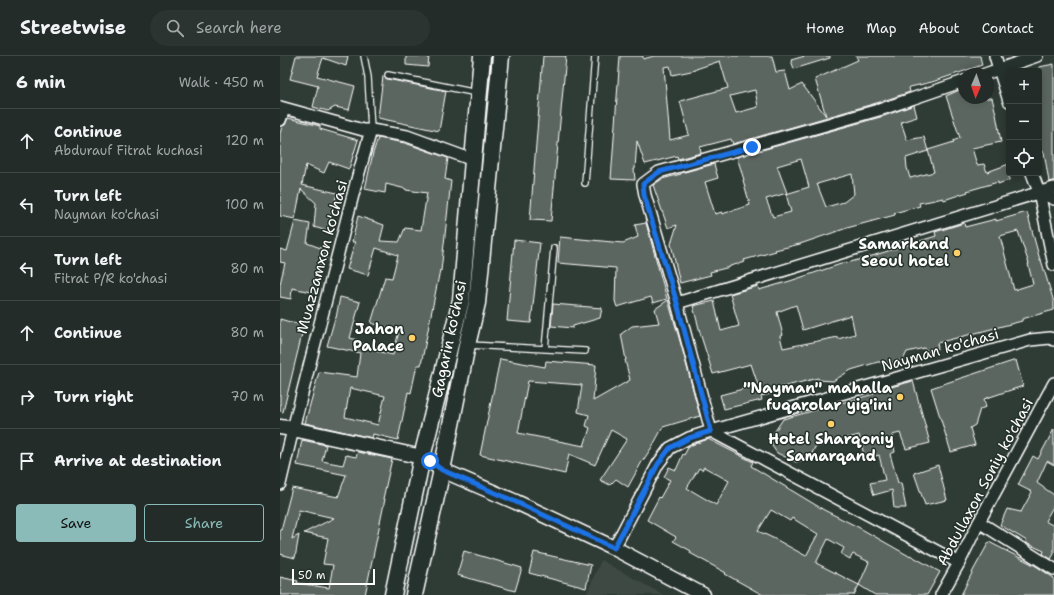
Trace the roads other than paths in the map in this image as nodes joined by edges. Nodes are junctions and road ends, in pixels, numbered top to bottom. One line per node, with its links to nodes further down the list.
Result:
1 (364, 56): 15 (lane)
2 (482, 56): 12 (main road, Gagarin ko'chasi)
3 (501, 56): 26 (main road, Gagarin ko'chasi)
4 (595, 56): 18 (lane)
5 (996, 56): 7 (street)
6 (1037, 56): 7 (street)
7 (999, 69): 8 (street); 11 (street)
8 (994, 71)
9 (388, 76): 12 (lane)
10 (958, 83): 24 (street)
11 (1006, 91)
12 (479, 94): 16 (main road, Gagarin ko'chasi)
13 (282, 108): 14 (street); 15 (street)
14 (280, 120)
15 (371, 130): 16 (street); 30 (street, Muazzamxon ko'chasi)
16 (474, 160): 32 (main road, Gagarin ko'chasi)
17 (1033, 176): 20 (street)
18 (585, 183)
19 (1054, 188): 20 (street)
20 (1039, 192): 21 (street); 23 (street); 24 (street)
21 (1054, 199)
22 (554, 248): 27 (lane)
23 (1054, 265)
24 (677, 303): 31 (street)
25 (1054, 340): 31 (street, Nayman ko'chasi)
26 (467, 345): 27 (lane); 33 (main road, Gagarin ko'chasi)
27 (545, 349): 28 (lane)
28 (585, 351)
29 (1054, 383): 35 (street, Abdullaxon Soniy ko'chasi)
30 (286, 428): 32 (street); 34 (street, Muazzamxon ko'chasi)
31 (711, 431): 36 (street, Nayman ko'chasi); 37 (street)
32 (422, 457): 33 (street); 39 (main road, Gagarin ko'chasi)
33 (442, 470): 36 (street); 40 (main road, Gagarin ko'chasi)
34 (280, 484)
35 (979, 522): 37 (street, Abdullaxon Soniy ko'chasi); 38 (street)
36 (614, 548): 41 (street)
37 (959, 563): 42 (street, Abdullaxon Soniy ko'chasi)
38 (1054, 568)
39 (393, 595)
40 (414, 595)
41 (703, 595)
42 (942, 595)

